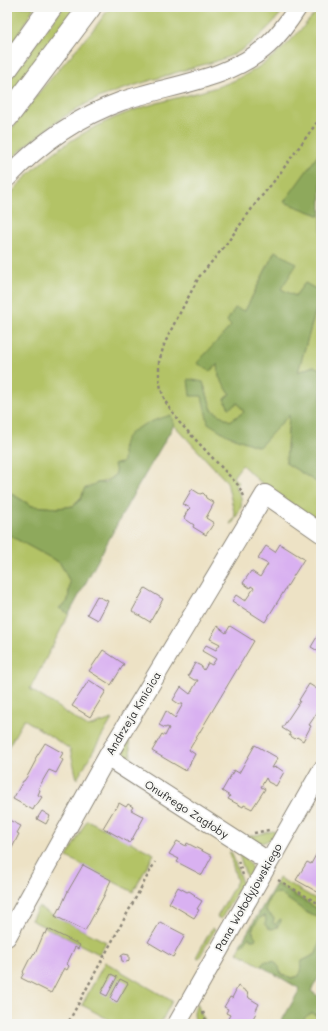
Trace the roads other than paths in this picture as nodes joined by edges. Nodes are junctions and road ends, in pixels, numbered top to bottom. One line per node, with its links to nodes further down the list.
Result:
1 (51, 7): 4 (main road)
2 (90, 7): 5 (main road)
3 (298, 7): 6 (street)
4 (7, 68)
5 (7, 117)
6 (7, 178)
7 (321, 533): 8 (street, Andrzeja Kmicica)
8 (107, 757): 10 (street, Onufrego Zagłoby); 11 (street, Andrzeja Kmicica)
9 (321, 771): 10 (street, Pana Wołodyjowskiego)
10 (268, 861): 12 (street, Pana Wołodyjowskiego)
11 (7, 937)
12 (178, 1024)

